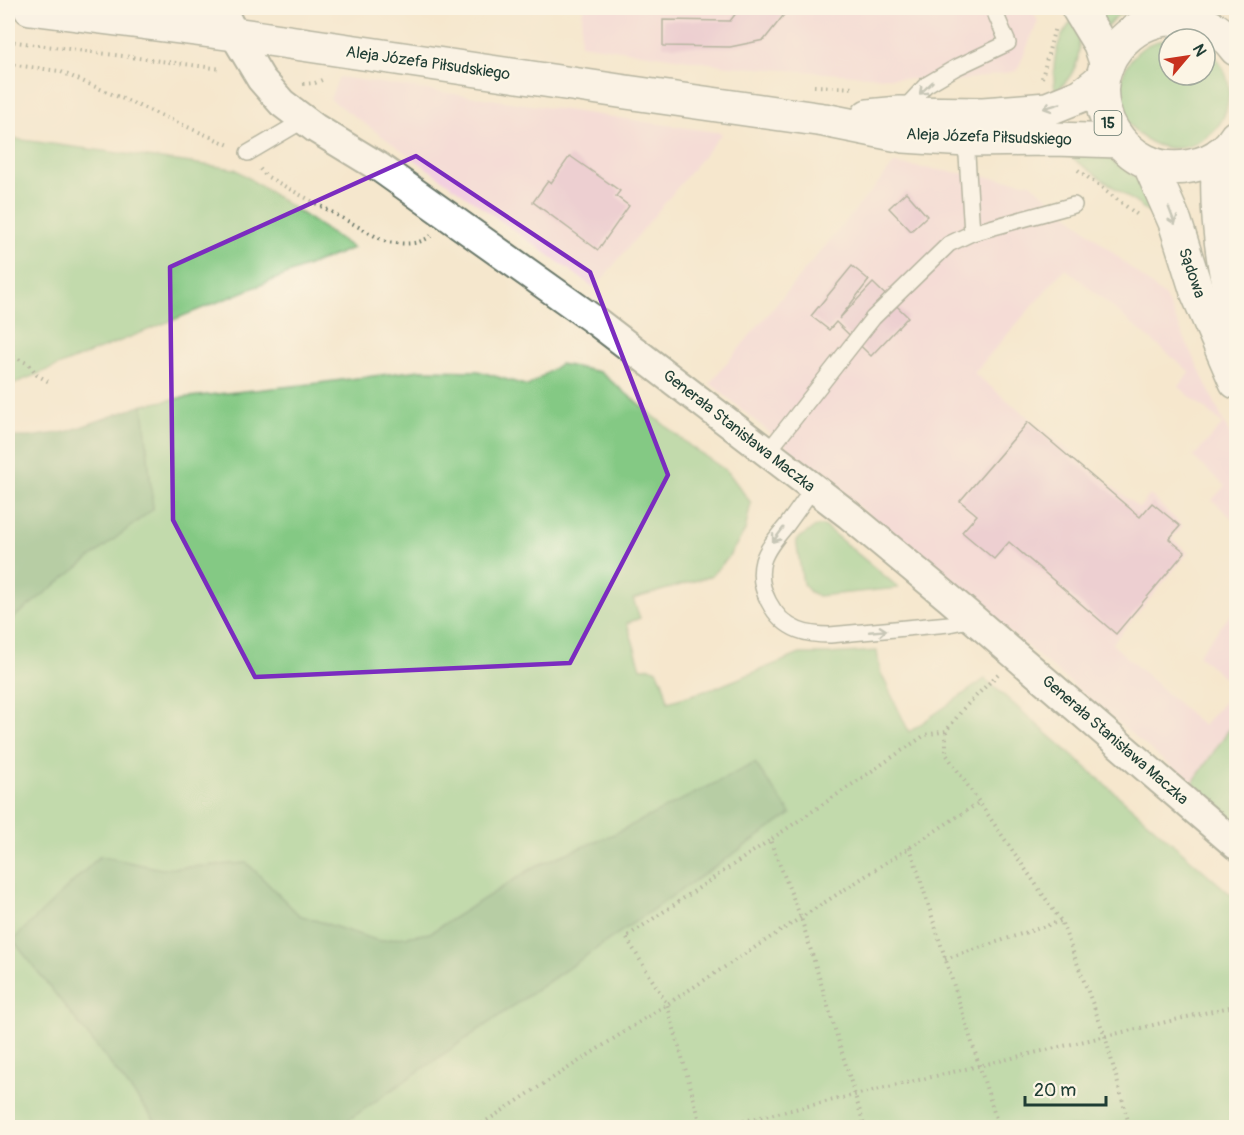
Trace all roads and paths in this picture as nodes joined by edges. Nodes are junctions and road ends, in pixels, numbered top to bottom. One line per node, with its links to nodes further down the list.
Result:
1 (30, 8): 5 (main road, Aleja Józefa Piłsudskiego)
2 (993, 8): 8 (lane, one-way to 8)
3 (1078, 8): 7 (main road, 15)
4 (1175, 13): 6 (main road); 7 (main road, Aleja Józefa Piłsudskiego)
5 (228, 21): 9 (street, Generała Stanisława Maczka); 10 (main road, Aleja Józefa Piłsudskiego)
6 (1236, 49)
7 (1105, 72): 8 (main road, Aleja Józefa Piłsudskiego, one-way to 8); 12 (main road, 15)
8 (900, 113): 10 (main road, Aleja Józefa Piłsudskiego)
9 (304, 120): 14 (lane); 22 (street, Generała Stanisława Maczka)
10 (824, 120): 11 (main road, Aleja Józefa Piłsudskiego)
11 (966, 140): 12 (main road, Aleja Józefa Piłsudskiego); 17 (lane)
12 (1119, 141): 15 (main road, 15)
13 (1229, 149): 15 (main road, 15); 18 (main road, Sądowa)
14 (248, 153)
15 (1149, 163): 21 (main road, Sądowa, one-way to 21)
16 (1074, 205): 17 (lane)
17 (972, 232): 22 (lane)
18 (1236, 320)
19 (8, 354): 20 (path)
20 (49, 382)
21 (1236, 382)
22 (766, 453): 23 (street, Generała Stanisława Maczka)
23 (813, 488): 24 (street, Generała Stanisława Maczka); 24 (lane, one-way to 24)
24 (974, 619): 29 (street, Generała Stanisława Maczka)
25 (1003, 669): 26 (path)
26 (946, 730): 27 (path); 28 (path)
27 (980, 802): 30 (path); 32 (path)
28 (770, 840): 31 (path); 34 (path)
29 (1236, 845)
30 (910, 847): 31 (path); 33 (path)
31 (801, 918): 34 (path); 38 (path)
32 (1061, 921): 33 (path); 36 (path)
33 (945, 960): 37 (path)
34 (667, 1004): 39 (path); 40 (path)
35 (1234, 1006): 36 (path)
36 (1106, 1036): 37 (path); 44 (path)
37 (979, 1066): 38 (path); 43 (path)
38 (856, 1094): 41 (path); 42 (path)
39 (477, 1127)
40 (702, 1128)
41 (714, 1128)
42 (865, 1128)
43 (999, 1128)
44 (1130, 1128)

